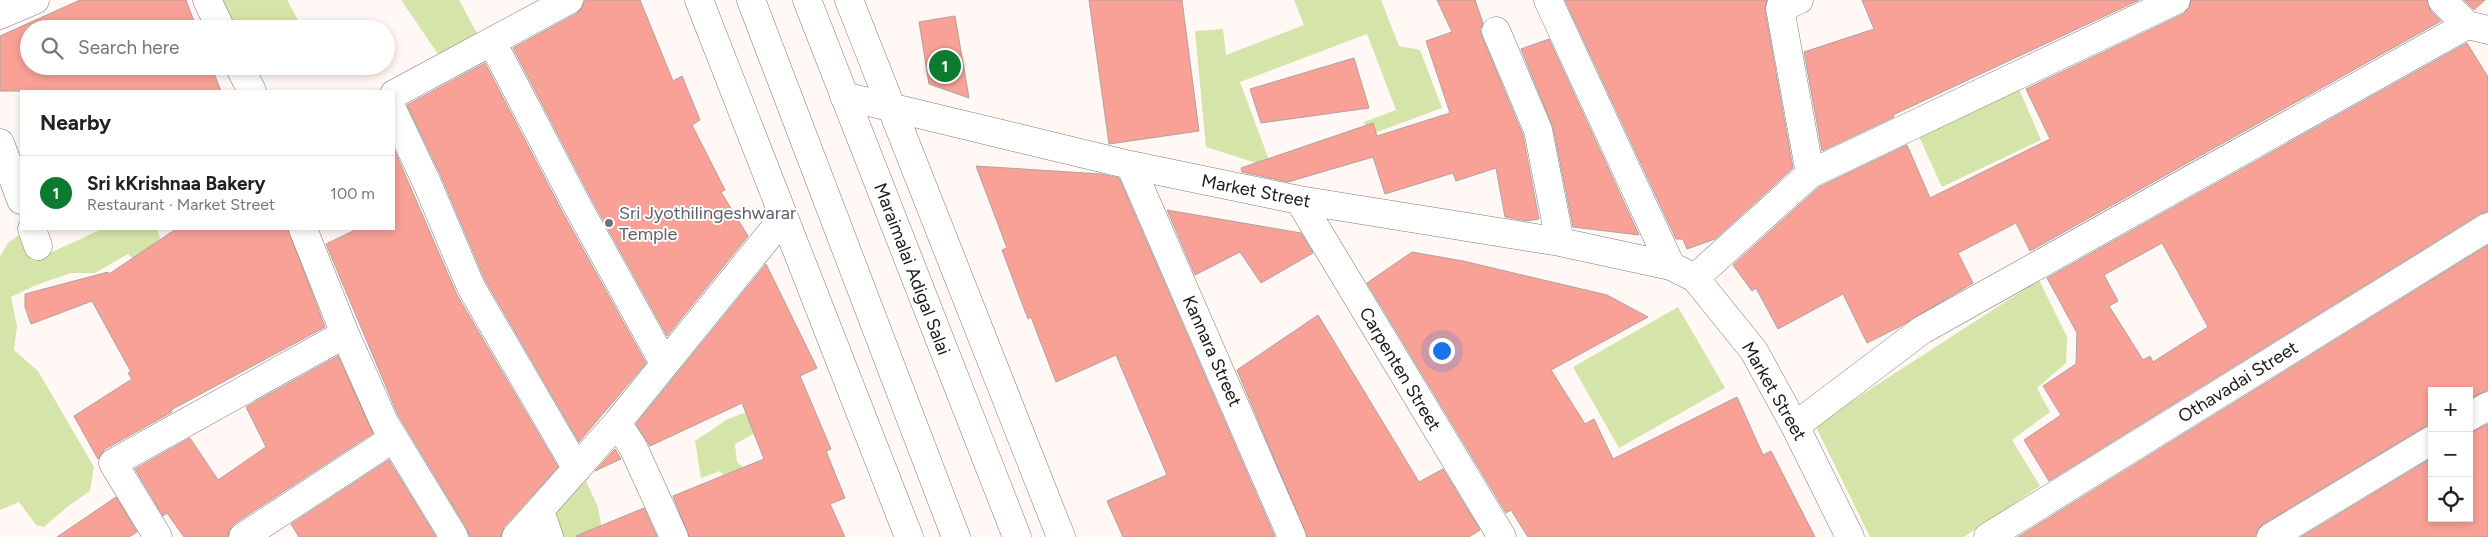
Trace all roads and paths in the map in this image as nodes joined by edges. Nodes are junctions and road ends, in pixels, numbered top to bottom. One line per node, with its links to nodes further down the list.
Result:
1 (35, 0): 12 (street)
2 (207, 0): 13 (street)
3 (569, 0): 16 (street)
4 (698, 0): 28 (street)
5 (751, 0): 50 (street)
6 (807, 0): 20 (street, Maraimalai Adigal Salai)
7 (849, 0): 21 (street)
8 (1548, 0): 32 (street, Market Street)
9 (1799, 0): 25 (street)
10 (2176, 0): 25 (street)
11 (2442, 0): 14 (street)
12 (0, 15)
13 (217, 20)
14 (2478, 28): 38 (street)
15 (1496, 31): 31 (street)
16 (492, 42): 19 (street); 34 (street)
17 (244, 75): 18 (street)
18 (251, 90)
19 (395, 93)
20 (844, 96): 21 (street, Market Street); 51 (street, Maraimalai Adigal Salai)
21 (892, 108): 24 (street, Market Street); 52 (street)
22 (395, 116): 41 (street)
23 (0, 143): 26 (street)
24 (1130, 166): 27 (street, Market Street); 53 (street, Kannara Street)
25 (1810, 174): 32 (street)
26 (20, 197)
27 (1299, 200): 31 (street, Market Street); 54 (street, Carpenten Street)
28 (784, 217): 34 (street); 49 (street)
29 (2488, 228): 56 (street, Othavadai Street)
30 (303, 230): 33 (street)
31 (1560, 242): 32 (street, Market Street)
32 (1683, 272): 38 (street, Market Street)
33 (345, 334): 39 (street); 43 (street)
34 (664, 363): 37 (street)
35 (2488, 406): 36 (street)
36 (2473, 415)
37 (617, 423): 41 (street); 48 (street)
38 (1795, 426): 55 (street, Market Street)
39 (394, 438): 44 (street); 45 (street)
40 (2428, 442): 57 (street)
41 (577, 469): 42 (street)
42 (540, 510): 46 (street); 47 (street)
43 (158, 537)
44 (243, 537)
45 (454, 537)
46 (516, 537)
47 (549, 537)
48 (674, 537)
49 (909, 537)
50 (956, 537)
51 (1017, 537)
52 (1061, 537)
53 (1292, 537)
54 (1502, 537)
55 (1850, 537)
56 (1988, 537)
57 (2271, 537)

